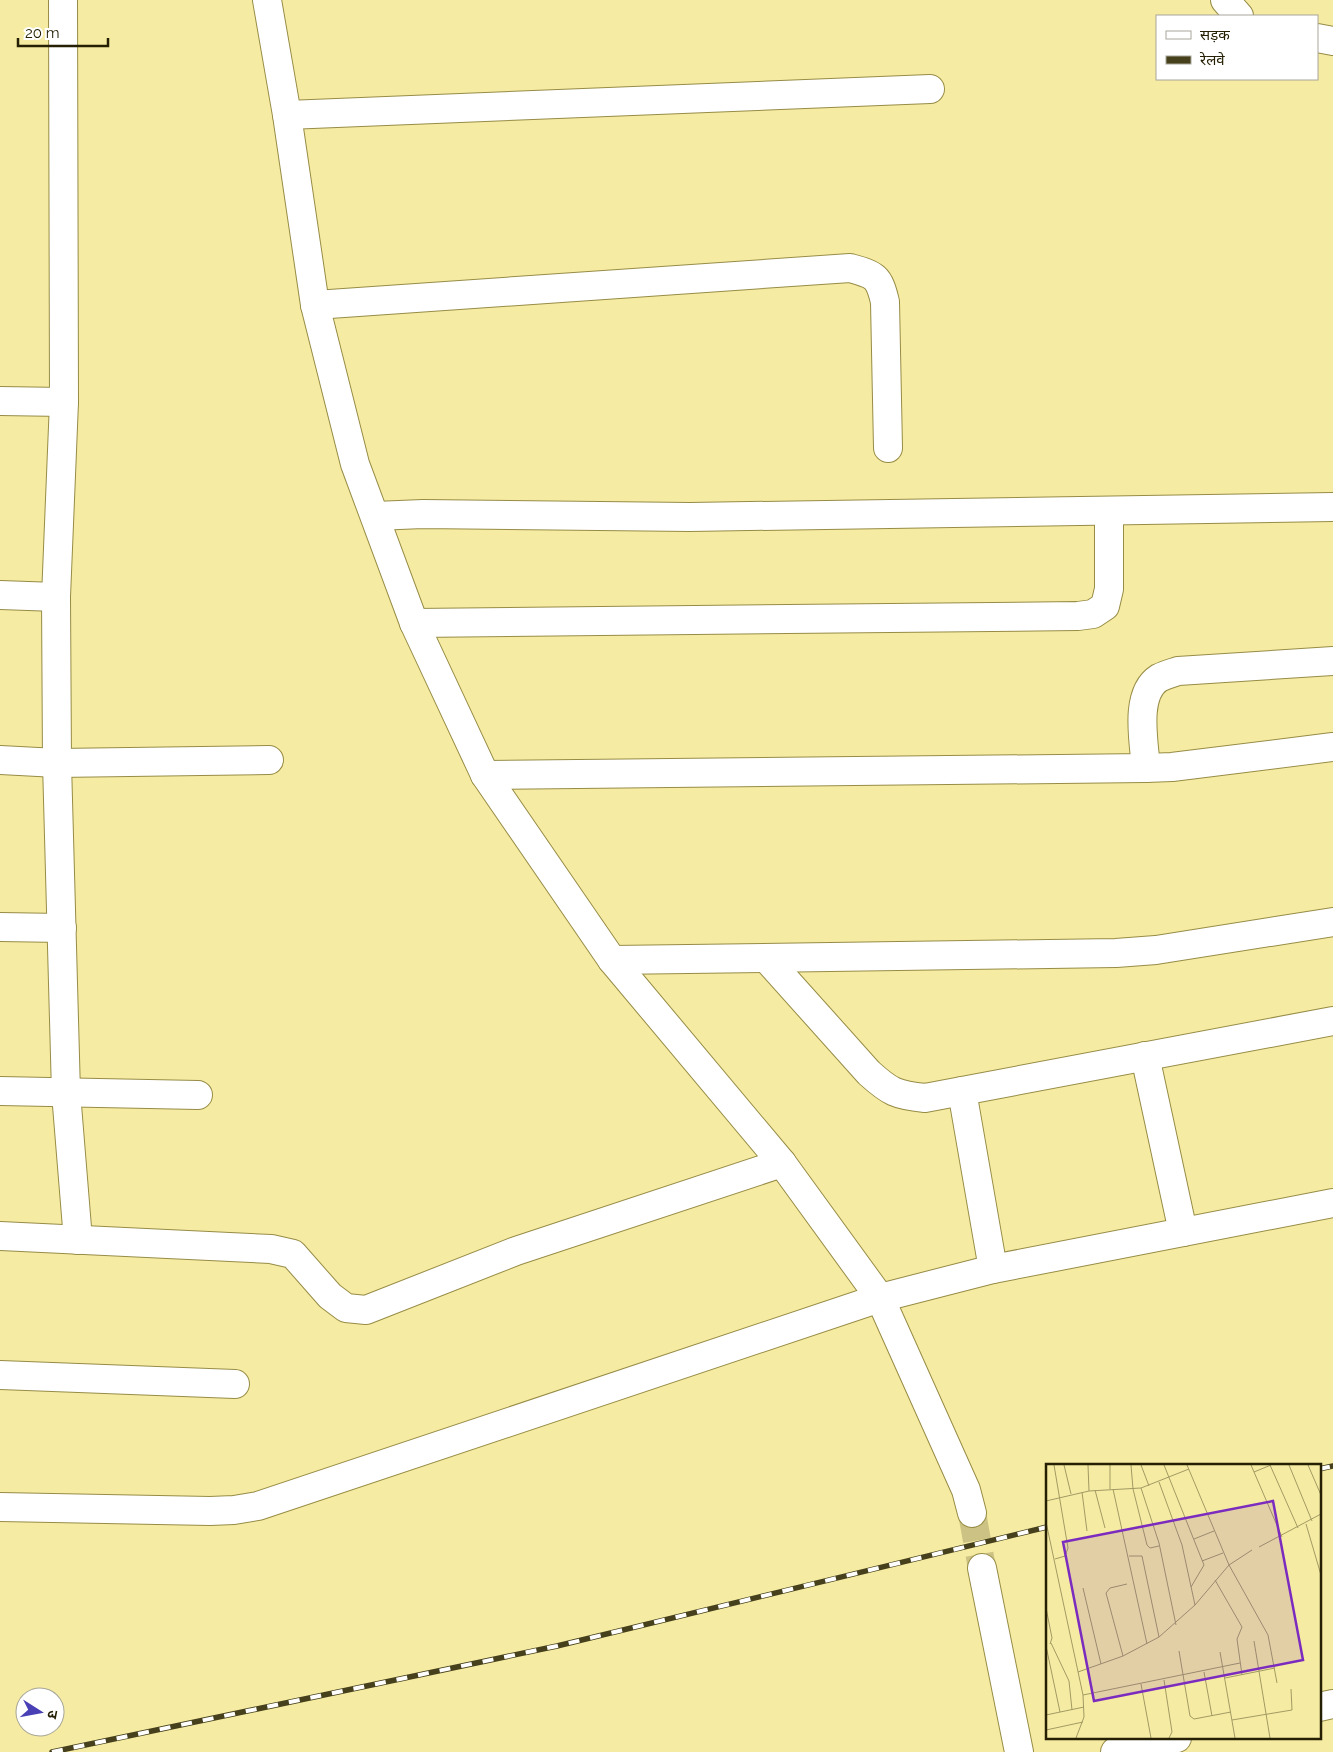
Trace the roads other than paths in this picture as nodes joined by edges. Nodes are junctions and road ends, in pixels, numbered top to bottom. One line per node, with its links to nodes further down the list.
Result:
1 (63, 0): 11 (street)
2 (267, 0): 8 (street)
3 (1225, 0): 4 (street)
4 (1238, 15)
5 (1318, 38): 6 (street)
6 (1333, 41)
7 (930, 89): 8 (street)
8 (287, 115): 9 (street)
9 (315, 305): 12 (street); 15 (street)
10 (0, 401): 11 (street)
11 (64, 402): 17 (street)
12 (888, 448)
13 (1333, 507): 14 (street)
14 (1109, 511): 15 (street); 18 (street)
15 (375, 516): 18 (street)
16 (0, 595): 17 (street)
17 (56, 597): 23 (street)
18 (414, 623): 25 (street)
19 (1333, 661): 24 (street)
20 (1333, 746): 24 (street)
21 (0, 760): 23 (street)
22 (269, 760): 23 (street)
23 (56, 763): 28 (street)
24 (1146, 768): 25 (street)
25 (485, 775): 30 (street)
26 (1333, 922): 29 (street)
27 (0, 927): 28 (street)
28 (62, 928): 35 (street)
29 (766, 958): 30 (street); 34 (street)
30 (612, 960): 37 (street)
31 (1333, 1021): 32 (street)
32 (1145, 1056): 34 (street); 39 (street)
33 (0, 1091): 35 (street)
34 (962, 1091): 42 (street)
35 (66, 1093): 36 (street); 41 (street)
36 (198, 1095)
37 (782, 1163): 41 (street); 43 (street)
38 (1333, 1203): 39 (street)
39 (1183, 1232): 42 (street)
40 (0, 1236): 41 (street)
41 (78, 1240)
42 (993, 1270): 43 (street)
43 (880, 1298): 46 (street); 47 (street)
44 (0, 1375): 45 (street)
45 (235, 1384)
46 (0, 1507)
47 (972, 1513)
48 (982, 1568): 52 (street)
49 (1333, 1704): 50 (street)
50 (1320, 1707)
51 (1169, 1740): 53 (street)
52 (1019, 1752)
53 (1115, 1752)

